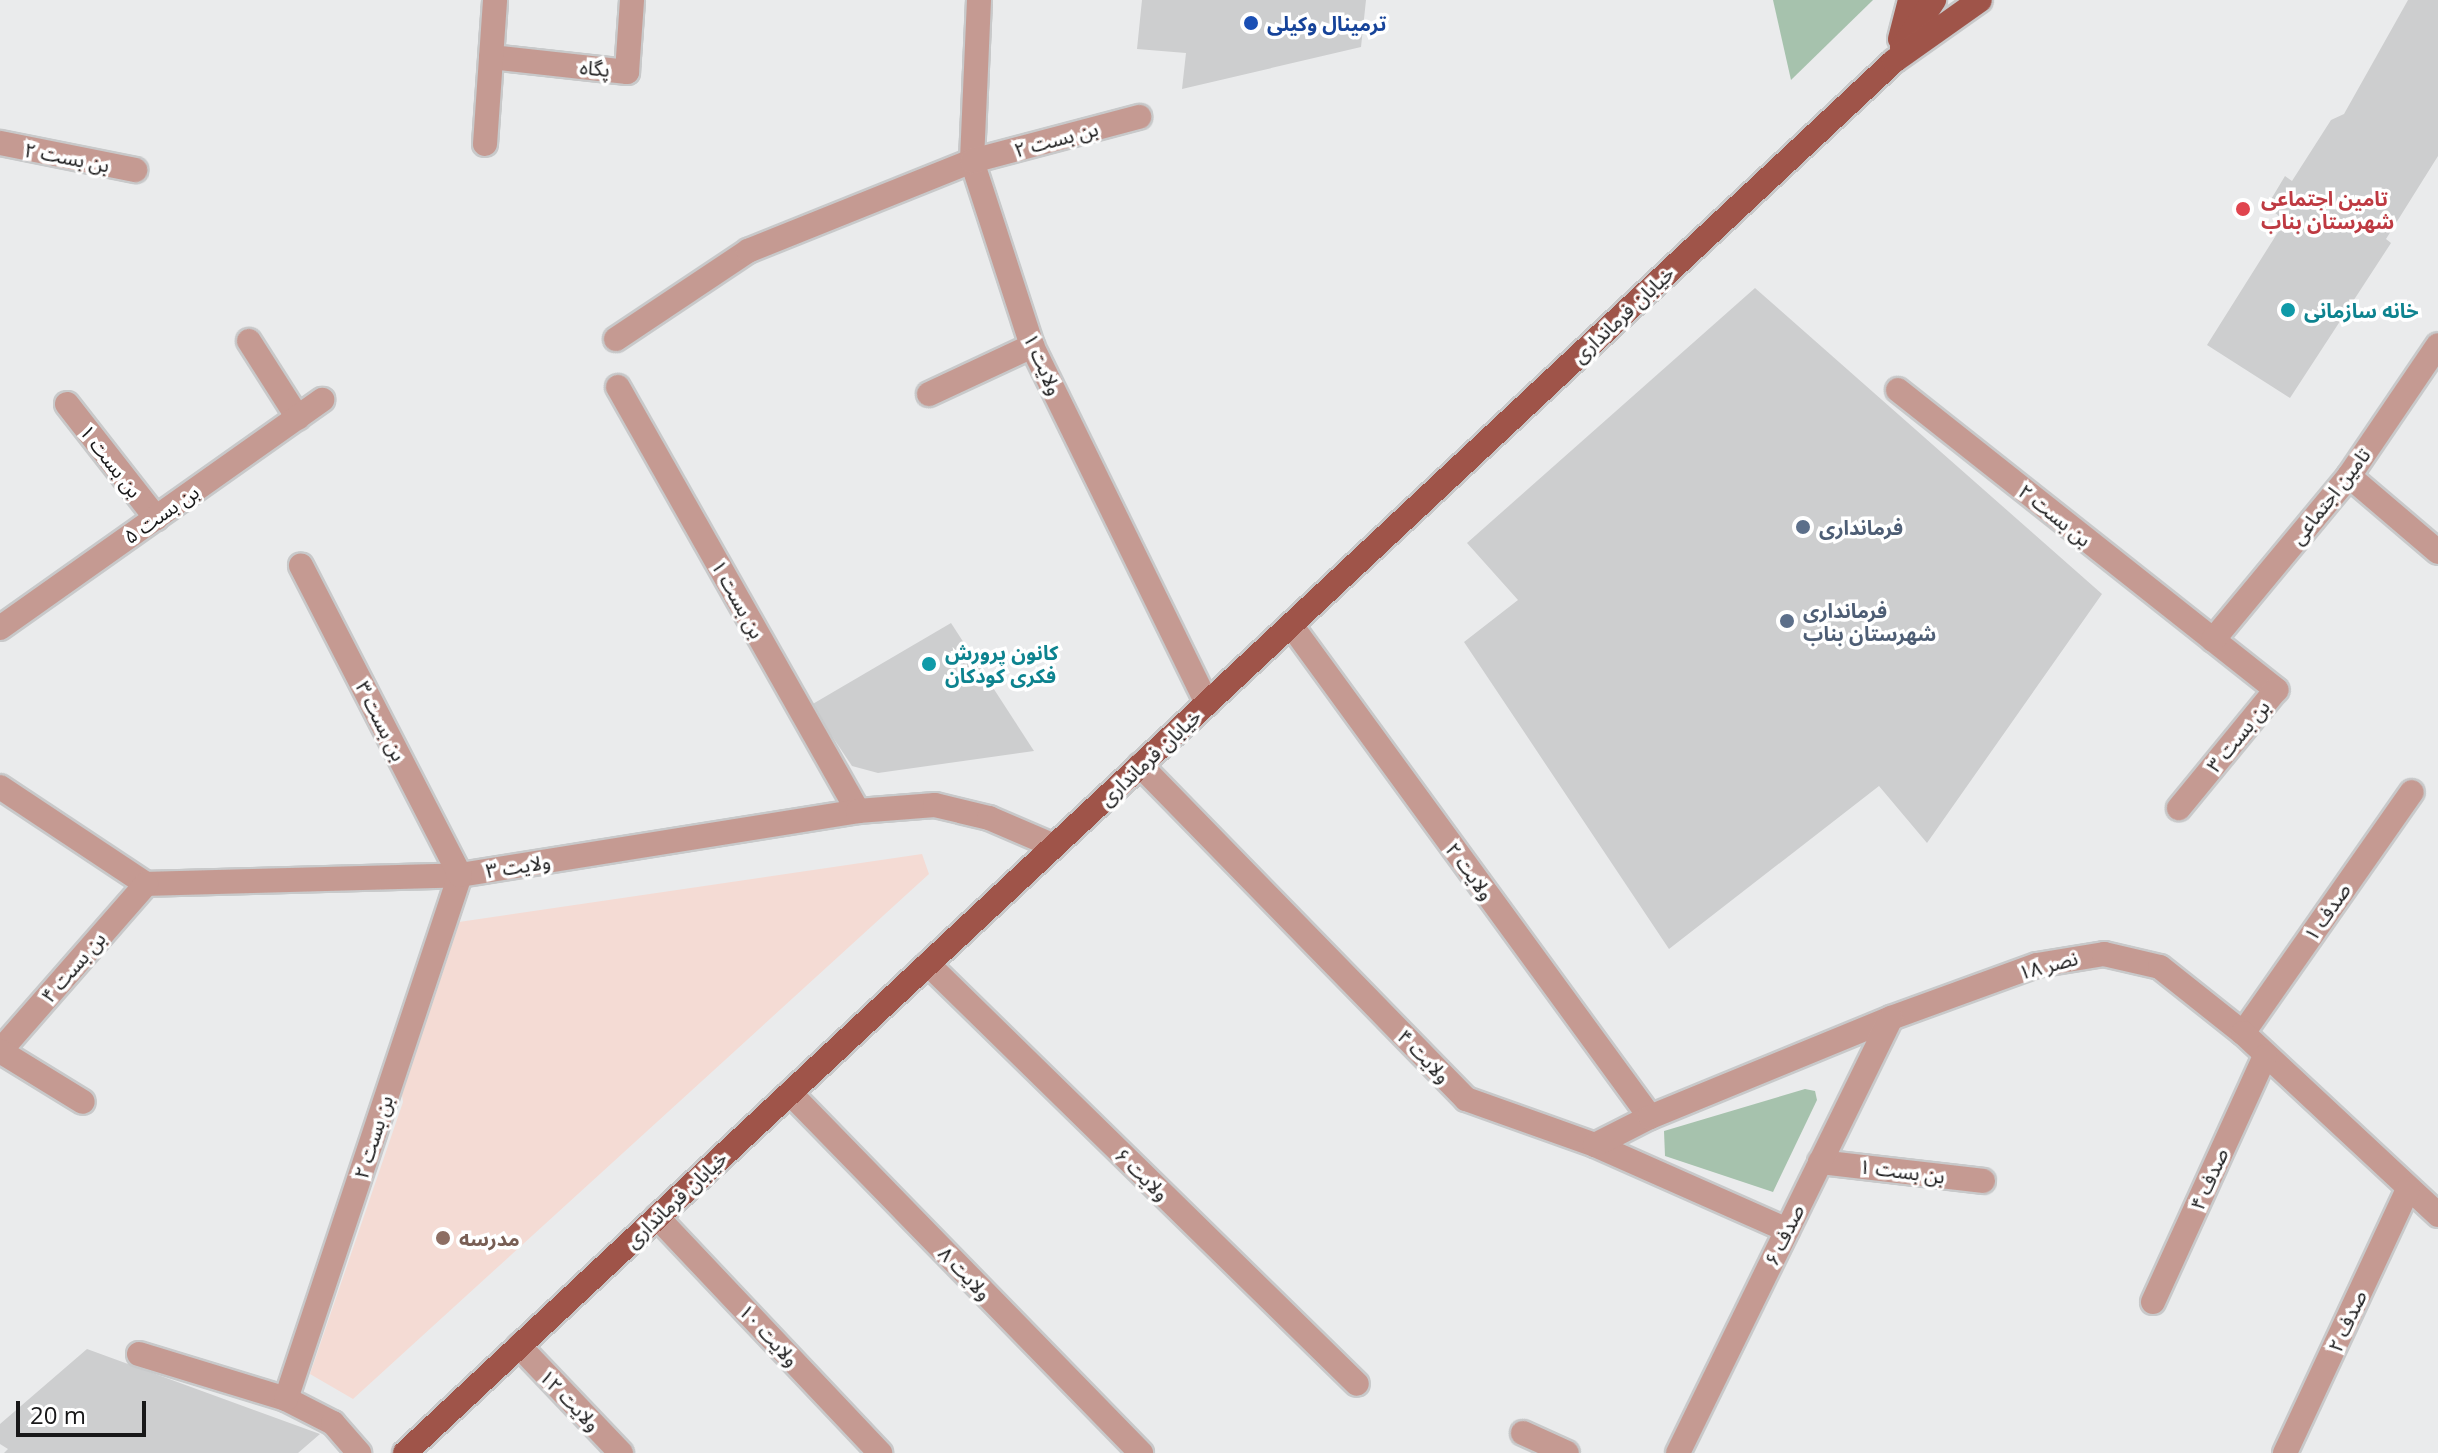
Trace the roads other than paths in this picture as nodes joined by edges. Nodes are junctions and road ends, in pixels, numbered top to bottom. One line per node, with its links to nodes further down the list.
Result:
1 (495, 0): 7 (street)
2 (632, 0): 7 (street, پگاه)
3 (979, 0): 12 (street, ولایت ۱)
4 (1910, 0): 8 (main road)
5 (1934, 0): 8 (main road, خیابان فرمانداری)
6 (1980, 0): 8 (main road, خیابان فرمانداری)
7 (491, 57): 11 (street)
8 (1894, 61): 28 (main road, خیابان فرمانداری)
9 (1139, 117): 12 (street, بن بست ۲)
10 (0, 143): 13 (street, بن بست ۲)
11 (485, 144)
12 (972, 161): 14 (street); 17 (street, ولایت ۱)
13 (135, 170)
14 (616, 339)
15 (249, 341): 23 (street)
16 (2438, 345): 24 (street, تامین اجتماعی)
17 (1032, 346): 20 (street); 31 (street, ولایت ۱)
18 (618, 387): 36 (street, بن بست ۱)
19 (1898, 390): 30 (street, بن بست ۲)
20 (929, 394)
21 (322, 400): 23 (street, بن بست ۵)
22 (67, 404): 25 (street, بن بست ۱)
23 (298, 418): 25 (street, بن بست ۵)
24 (2349, 476): 26 (street); 30 (street, تامین اجتماعی)
25 (156, 518): 29 (street, بن بست ۵)
26 (2438, 552)
27 (301, 566): 38 (street, بن بست ۳)
28 (1291, 625): 31 (main road, خیابان فرمانداری); 47 (street, ولایت ۲)
29 (0, 628)
30 (2213, 640): 35 (street, بن بست ۳)
31 (1207, 703): 32 (main road, خیابان فرمانداری)
32 (1140, 765): 37 (main road, خیابان فرمانداری); 48 (street, ولایت ۴)
33 (0, 787): 39 (street)
34 (2412, 792): 42 (street, صدف ۱)
35 (2179, 808)
36 (858, 811): 37 (street, ولایت ۳); 38 (street, ولایت ۳)
37 (1054, 846): 40 (main road, خیابان فرمانداری)
38 (460, 875): 39 (street, ولایت ۳); 59 (street, بن بست ۲)
39 (146, 884): 43 (street, بن بست ۴)
40 (928, 964): 45 (main road, خیابان فرمانداری); 58 (street, ولایت ۶)
41 (1891, 1018): 42 (street, نصر ۱۸); 47 (street, نصر ۱۸); 49 (street, صدف ۶)
42 (2243, 1033): 44 (street, نصر ۱۸)
43 (0, 1051): 46 (street)
44 (2265, 1056): 51 (street, نصر ۱۸); 55 (street, صدف ۴)
45 (790, 1093): 53 (main road, خیابان فرمانداری); 65 (street, ولایت ۸)
46 (83, 1102)
47 (1650, 1117): 48 (street, نصر ۱۸)
48 (1595, 1145): 54 (street, ولایت ۴)
49 (1820, 1162): 50 (street, بن بست ۱); 54 (street, صدف ۶)
50 (1983, 1181)
51 (2408, 1189): 52 (street, نصر ۱۸); 68 (street, صدف ۲)
52 (2438, 1215)
53 (657, 1217): 56 (main road, خیابان فرمانداری); 64 (street, ولایت ۱۰)
54 (1787, 1230): 67 (street, صدف ۶)
55 (2153, 1302)
56 (519, 1346): 62 (main road, خیابان فرمانداری); 63 (street, ولایت ۱۲)
57 (139, 1354): 59 (street)
58 (1357, 1384)
59 (286, 1399): 61 (street)
60 (1523, 1433): 66 (street)
61 (359, 1453)
62 (405, 1453)
63 (621, 1453)
64 (880, 1453)
65 (1141, 1453)
66 (1567, 1453)
67 (1678, 1453)
68 (2285, 1453)

